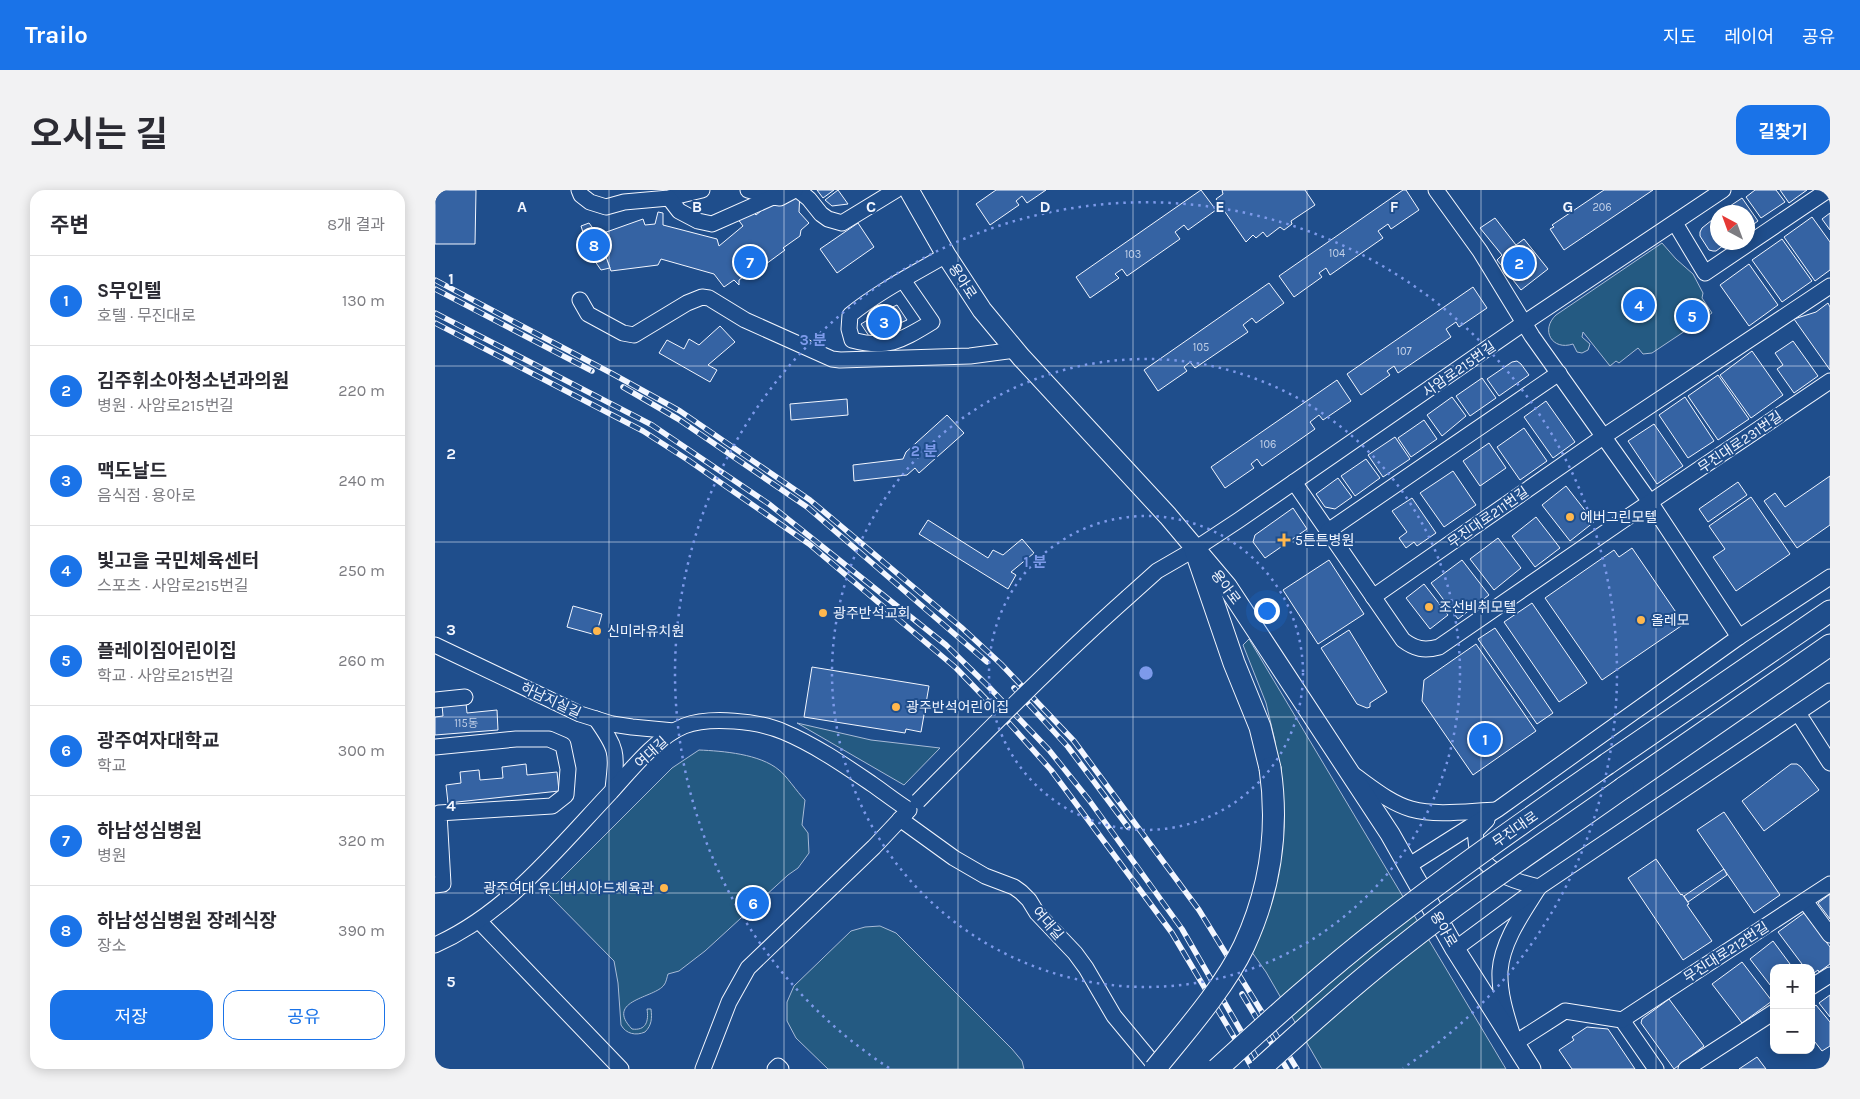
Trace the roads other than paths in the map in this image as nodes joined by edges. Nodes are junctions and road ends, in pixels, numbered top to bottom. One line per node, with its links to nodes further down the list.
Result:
1 (579, 190): 13 (street)
2 (702, 190): 13 (street)
3 (748, 190): 12 (street)
4 (797, 190): 7 (street); 12 (street)
5 (809, 190): 6 (street)
6 (881, 190)
7 (896, 190)
8 (909, 190): 15 (main road, 용아로)
9 (1436, 190): 19 (street)
10 (1723, 190): 14 (street, 사암로215번길)
11 (1828, 190): 14 (street)
12 (779, 194): 13 (street)
13 (669, 198)
14 (1675, 223): 19 (street, 사암로215번길)
15 (946, 255): 16 (street); 20 (main road, 용아로)
16 (903, 280): 16 (street)
17 (1830, 286): 23 (street, 무진대로211번길)
18 (579, 300): 20 (street)
19 (1524, 323): 21 (street); 24 (street, 사암로215번길)
20 (1015, 350): 27 (main road, 용아로)
21 (1559, 373): 23 (street); 26 (street)
22 (1830, 381): 25 (street, 무진대로231번길)
23 (1603, 437): 25 (street); 29 (street, 무진대로211번길)
24 (1294, 482): 26 (street); 27 (street, 사암로215번길)
25 (1650, 502): 29 (street); 31 (street)
26 (1328, 531): 29 (street)
27 (1195, 549): 42 (main road, 용아로); 44 (street, 사암로215번길, bridge); 65 (highway, bridge)
28 (1830, 577): 31 (street, 무진대로)
29 (1373, 597)
30 (1830, 611): 66 (highway, 무진대로, bridge)
31 (1739, 637): 45 (street, 무진대로)
32 (435, 645): 38 (street, 하남지실길)
33 (1830, 645): 67 (highway, 무진대로, bridge)
34 (1830, 691): 37 (street)
35 (465, 697): 36 (street)
36 (435, 700)
37 (1798, 714): 41 (street); 50 (street)
38 (596, 719): 39 (street, 하남지실길); 43 (street)
39 (674, 731): 43 (street, 여대길); 44 (street, 여대길)
40 (435, 746): 46 (street)
41 (1830, 763)
42 (1348, 772): 45 (street); 47 (main road, 용아로)
43 (613, 789): 52 (street, 여대길)
44 (909, 810): 62 (street, 사암로215번길); 65 (street, 여대길)
45 (1497, 810): 47 (street, 무진대로); 50 (street)
46 (437, 813): 49 (street)
47 (1408, 866): 55 (main road, 용아로)
48 (1830, 884): 51 (street, 무진대로212번길)
49 (435, 885)
50 (1539, 887): 55 (street); 60 (street)
51 (1805, 901): 53 (street); 59 (street, 무진대로212번길)
52 (479, 921): 54 (street, 여대길); 61 (street)
53 (1830, 935)
54 (435, 945)
55 (1455, 949): 60 (main road, 용아로)
56 (1830, 975): 57 (street)
57 (1815, 984)
58 (1770, 1015): 70 (street)
59 (1622, 1020): 60 (street); 69 (street)
60 (1515, 1043): 68 (main road, 용아로)
61 (621, 1069)
62 (703, 1069)
63 (775, 1069): 64 (street)
64 (781, 1069)
65 (1157, 1069)
66 (1217, 1069)
67 (1260, 1069)
68 (1531, 1069)
69 (1656, 1069)
70 (1686, 1069)

